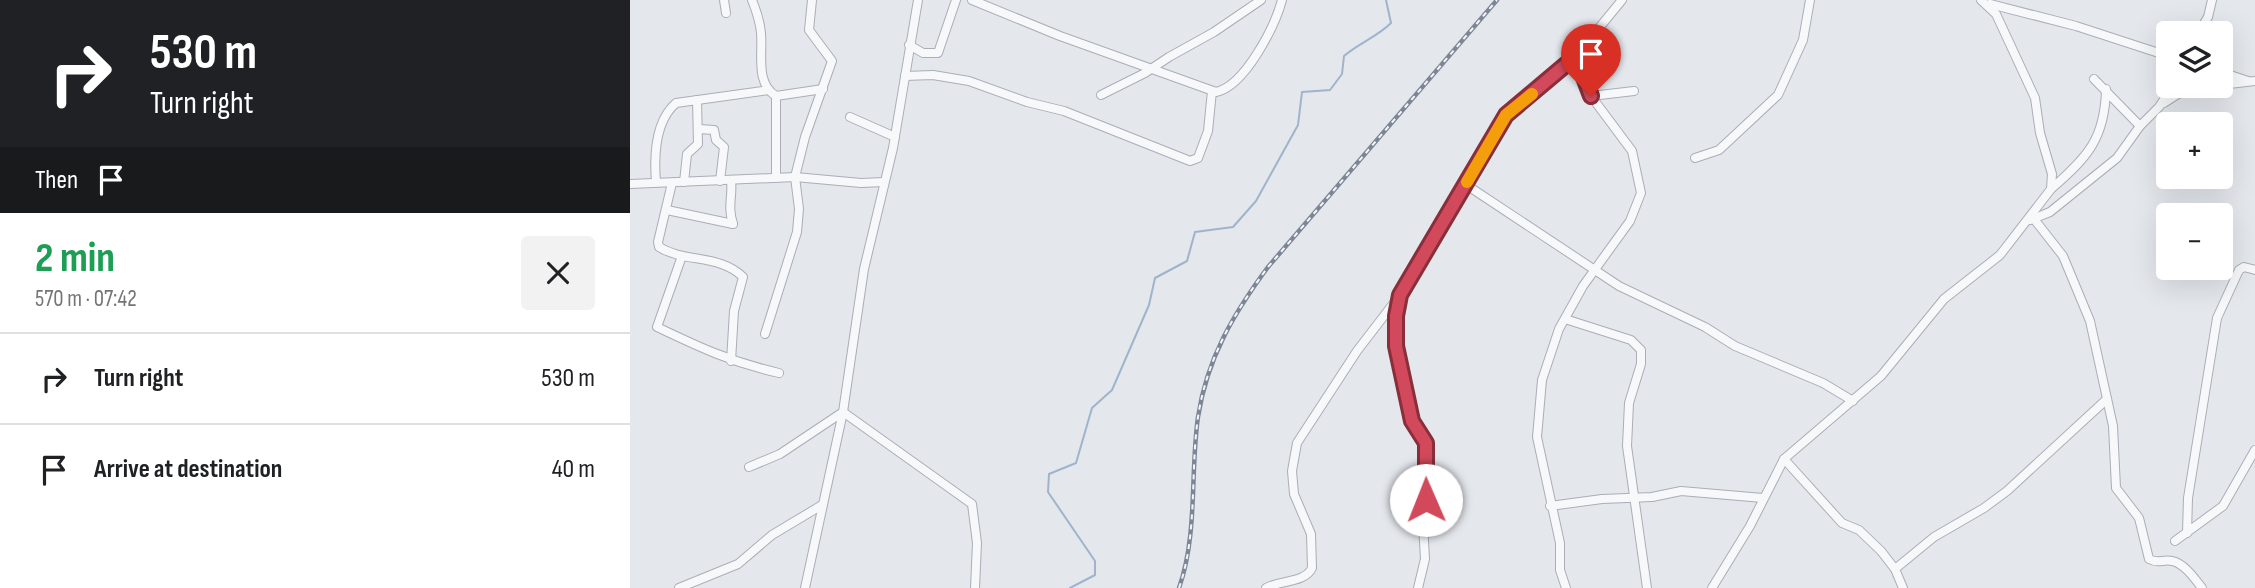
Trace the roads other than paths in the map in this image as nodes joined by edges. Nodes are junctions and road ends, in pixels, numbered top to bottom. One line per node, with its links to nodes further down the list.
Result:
1 (724, 0): 13 (street)
2 (752, 0): 28 (street)
3 (812, 0): 24 (street)
4 (918, 0): 15 (street)
5 (956, 0): 15 (street)
6 (972, 0): 18 (street)
7 (1261, 0): 18 (street)
8 (1282, 0): 26 (street)
9 (1622, 0): 17 (street)
10 (1810, 0): 39 (street)
11 (2212, 0): 14 (street)
12 (1984, 2): 16 (street); 50 (street)
13 (726, 13)
14 (2206, 21)
15 (909, 46): 20 (street)
16 (2156, 52)
17 (1576, 56): 30 (street); 49 (street)
18 (1154, 68): 26 (street); 29 (street)
19 (2233, 75): 22 (street)
20 (905, 76): 26 (street); 38 (street)
21 (2094, 79): 25 (street)
22 (2253, 81): 23 (street)
23 (2233, 84)
24 (823, 89): 28 (street); 40 (street)
25 (2106, 89): 36 (street); 50 (street)
26 (1212, 91)
27 (1634, 91): 30 (street)
28 (772, 93): 33 (street); 41 (street)
29 (1101, 95)
30 (1591, 96): 54 (street)
31 (2165, 98): 34 (street)
32 (2172, 98): 34 (street)
33 (697, 100): 37 (street); 44 (street)
34 (2159, 107): 36 (street)
35 (850, 117): 38 (street)
36 (2140, 126): 52 (street)
37 (699, 129): 43 (street); 45 (street)
38 (895, 136): 46 (street)
39 (1695, 158)
40 (795, 177): 41 (street); 46 (street); 58 (street)
41 (776, 178): 42 (street)
42 (731, 180): 43 (street); 51 (street)
43 (720, 181): 45 (street)
44 (656, 182): 47 (street); 48 (street)
45 (684, 182): 47 (street)
46 (884, 182): 63 (street)
47 (672, 183): 51 (street)
48 (630, 184)
49 (1465, 184): 54 (street); 56 (street)
50 (2051, 189): 52 (street)
51 (667, 210): 53 (street)
52 (2031, 220): 61 (street); 62 (street)
53 (682, 256): 59 (street); 59 (street)
54 (1595, 270): 57 (street); 62 (street)
55 (2255, 270): 71 (street)
56 (1400, 295): 77 (street); 78 (street)
57 (1565, 320): 67 (street); 70 (street)
58 (765, 334)
59 (731, 361): 60 (street)
60 (779, 373)
61 (2107, 400): 73 (street); 83 (street)
62 (1853, 401): 65 (street)
63 (843, 412): 66 (street); 69 (street); 76 (street)
64 (2255, 450): 71 (street)
65 (1784, 460): 68 (street); 73 (street)
66 (749, 467)
67 (1636, 497): 68 (street); 70 (street); 80 (street)
68 (1763, 498): 81 (street)
69 (822, 505): 74 (street); 75 (street)
70 (1550, 506): 79 (street)
71 (2187, 533): 72 (street)
72 (2175, 541)
73 (1895, 569): 82 (street)
74 (679, 588)
75 (805, 588)
76 (975, 588)
77 (1266, 588)
78 (1418, 588)
79 (1566, 588)
80 (1647, 588)
81 (1712, 588)
82 (1903, 588)
83 (2202, 588)

